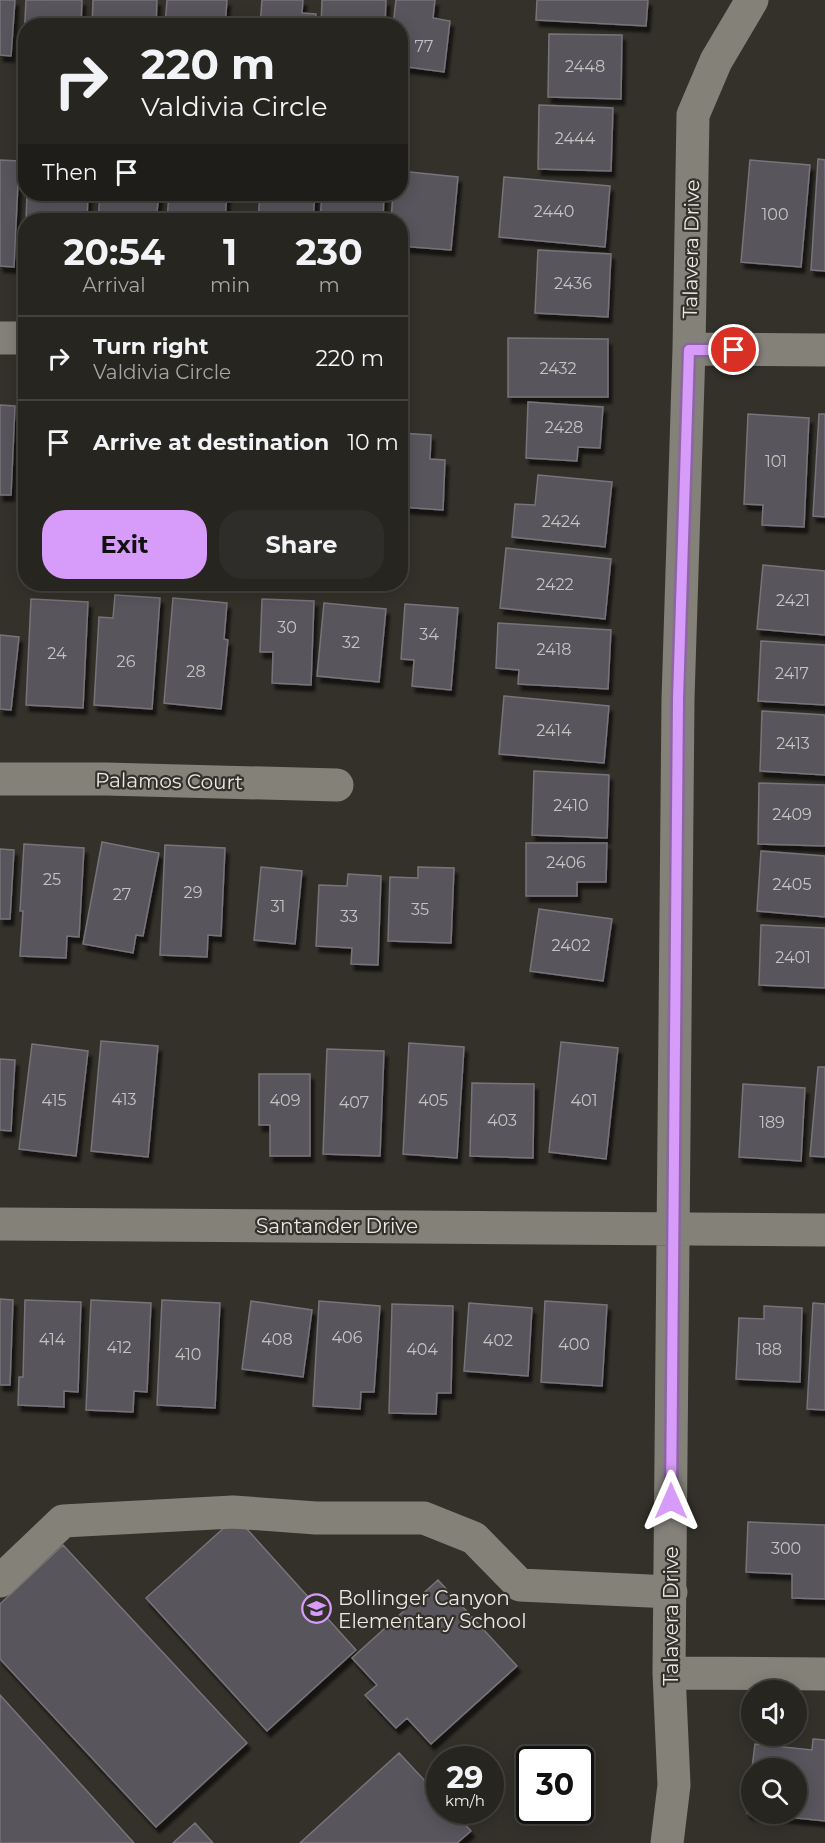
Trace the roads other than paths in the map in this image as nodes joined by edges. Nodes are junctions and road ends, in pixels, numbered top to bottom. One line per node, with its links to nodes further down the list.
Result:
1 (752, 0): 4 (street, Talavera Drive)
2 (0, 338): 3 (street)
3 (18, 338)
4 (689, 350): 5 (street); 9 (street, Talavera Drive)
5 (825, 350)
6 (0, 779): 7 (street, Palamos Court)
7 (337, 785)
8 (0, 1224): 9 (street, Santander Drive)
9 (674, 1228): 10 (street, Santander Drive); 12 (street, Talavera Drive)
10 (825, 1230)
11 (0, 1581): 12 (street)
12 (671, 1592): 13 (street, Talavera Drive)
13 (669, 1673): 14 (street); 15 (street, Talavera Drive)
14 (825, 1674)
15 (667, 1843)

